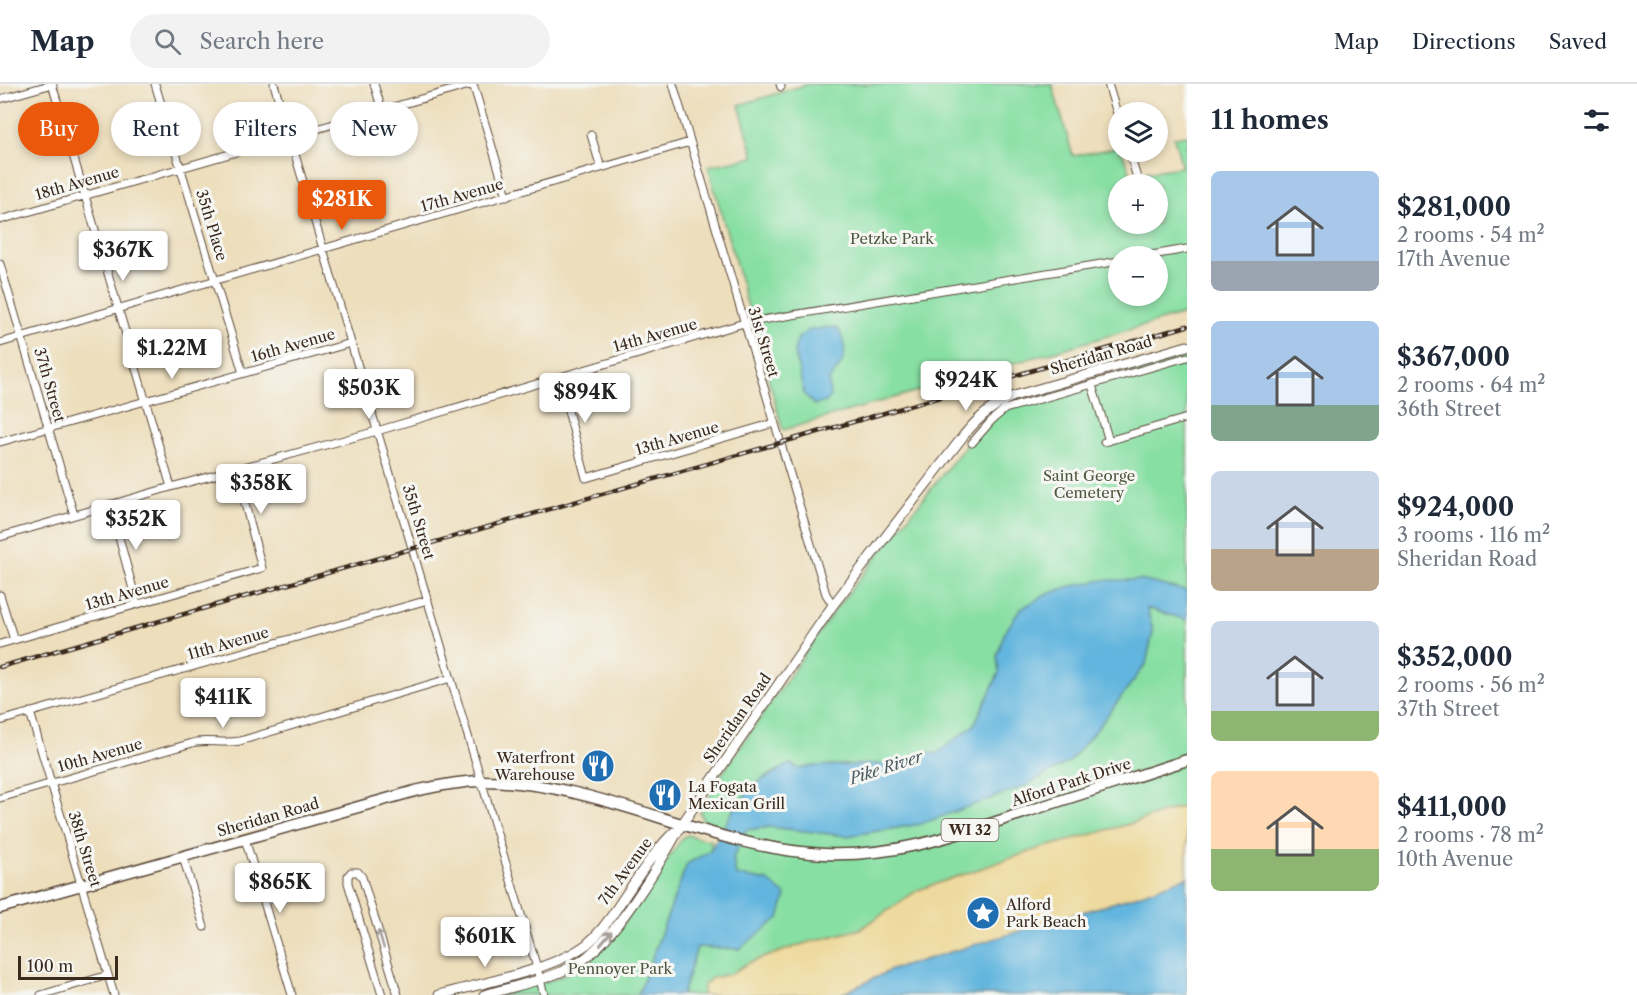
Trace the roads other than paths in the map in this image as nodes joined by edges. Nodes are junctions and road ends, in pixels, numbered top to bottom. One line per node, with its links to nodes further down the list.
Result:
1 (52, 84): 8 (street); 19 (street)
2 (155, 84): 17 (street, 35th Place)
3 (274, 84): 9 (street, 35th Street)
4 (374, 84): 10 (street)
5 (473, 84): 11 (street, 18th Avenue); 20 (street)
6 (673, 84): 14 (street, 31st Street)
7 (1108, 84): 12 (street)
8 (0, 99)
9 (279, 102)
10 (380, 102)
11 (410, 102)
12 (1114, 102)
13 (591, 135): 18 (street)
14 (690, 142): 18 (street, 17th Avenue); 29 (street, 31st Street)
15 (223, 156): 17 (street, 18th Avenue)
16 (296, 156): 22 (street, 35th Street)
17 (181, 168): 19 (street, 18th Avenue); 27 (street, 35th Place)
18 (601, 168): 20 (street, 17th Avenue)
19 (85, 195): 21 (street, 18th Avenue); 28 (street)
20 (507, 196): 22 (street, 17th Avenue)
21 (0, 220)
22 (323, 249): 27 (street, 17th Avenue); 32 (street, 35th Street)
23 (1187, 249): 24 (street)
24 (1168, 252)
25 (1108, 263): 29 (street, 14th Avenue)
26 (0, 264): 30 (street, 37th Street)
27 (214, 281): 28 (street, 17th Avenue); 35 (street, 35th Place)
28 (118, 309): 30 (street, 17th Avenue); 38 (street)
29 (744, 323): 36 (street, 14th Avenue); 40 (street, 31st Street)
30 (21, 337): 31 (street, 17th Avenue); 41 (street, 37th Street)
31 (0, 343)
32 (351, 343): 35 (street, 16th Avenue); 42 (street, 35th Street)
33 (1187, 346): 53 (street, Sheridan Road)
34 (1187, 357): 37 (street)
35 (243, 373): 38 (street, 16th Avenue)
36 (559, 377): 40 (street, 13th Avenue); 42 (street, 14th Avenue)
37 (1092, 385): 39 (street); 44 (street)
38 (146, 401): 41 (street, 16th Avenue); 46 (street)
39 (1187, 418)
40 (774, 423): 53 (street, 31st Street)
41 (48, 428): 43 (street, 16th Avenue); 48 (street, 37th Street)
42 (377, 431): 45 (street, 14th Avenue); 51 (street, 35th Street)
43 (0, 442)
44 (972, 443)
45 (236, 470): 46 (street, 14th Avenue); 52 (street, 13th Avenue)
46 (171, 487): 47 (street, 14th Avenue)
47 (110, 504): 48 (street, 14th Avenue); 52 (street)
48 (74, 515): 49 (street, 14th Avenue)
49 (0, 537)
50 (0, 595): 54 (street)
51 (428, 600): 56 (street, 35th Street); 57 (street, 11th Avenue)
52 (137, 604): 54 (street, 13th Avenue)
53 (833, 605): 63 (street, Sheridan Road)
54 (14, 640): 55 (street, 13th Avenue)
55 (0, 644)
56 (451, 678): 60 (street, 35th Street); 61 (street, 10th Avenue)
57 (30, 712): 58 (street, 11th Avenue); 61 (street, 38th Street)
58 (0, 721)
59 (1187, 760): 63 (main road, Alford Park Drive / WI 32)
60 (482, 781): 63 (main road, Sheridan Road / WI 32); 64 (main road, Sheridan Road / WI 32); 69 (street, 35th Street)
61 (51, 783): 62 (street, 10th Avenue); 66 (street, 38th Street)
62 (0, 798)
63 (682, 824): 69 (street, 7th Avenue); 71 (street, 7th Avenue, one-way to 63)
64 (245, 839): 65 (main road, Sheridan Road / WI 32); 74 (street)
65 (183, 857): 66 (main road, Sheridan Road / WI 32); 68 (street)
66 (82, 884): 67 (main road, Sheridan Road / WI 32); 70 (street, 38th Street)
67 (0, 908)
68 (204, 927)
69 (537, 968): 71 (street, 35th Street); 77 (street, 7th Avenue)
70 (108, 975): 72 (street); 73 (street, 38th Street)
71 (539, 979): 78 (street, 7th Avenue); 79 (street, 35th Street)
72 (41, 995)
73 (114, 995)
74 (292, 995)
75 (382, 995): 76 (street, one-way to 75)
76 (398, 995)
77 (440, 995)
78 (484, 995)
79 (544, 995)

